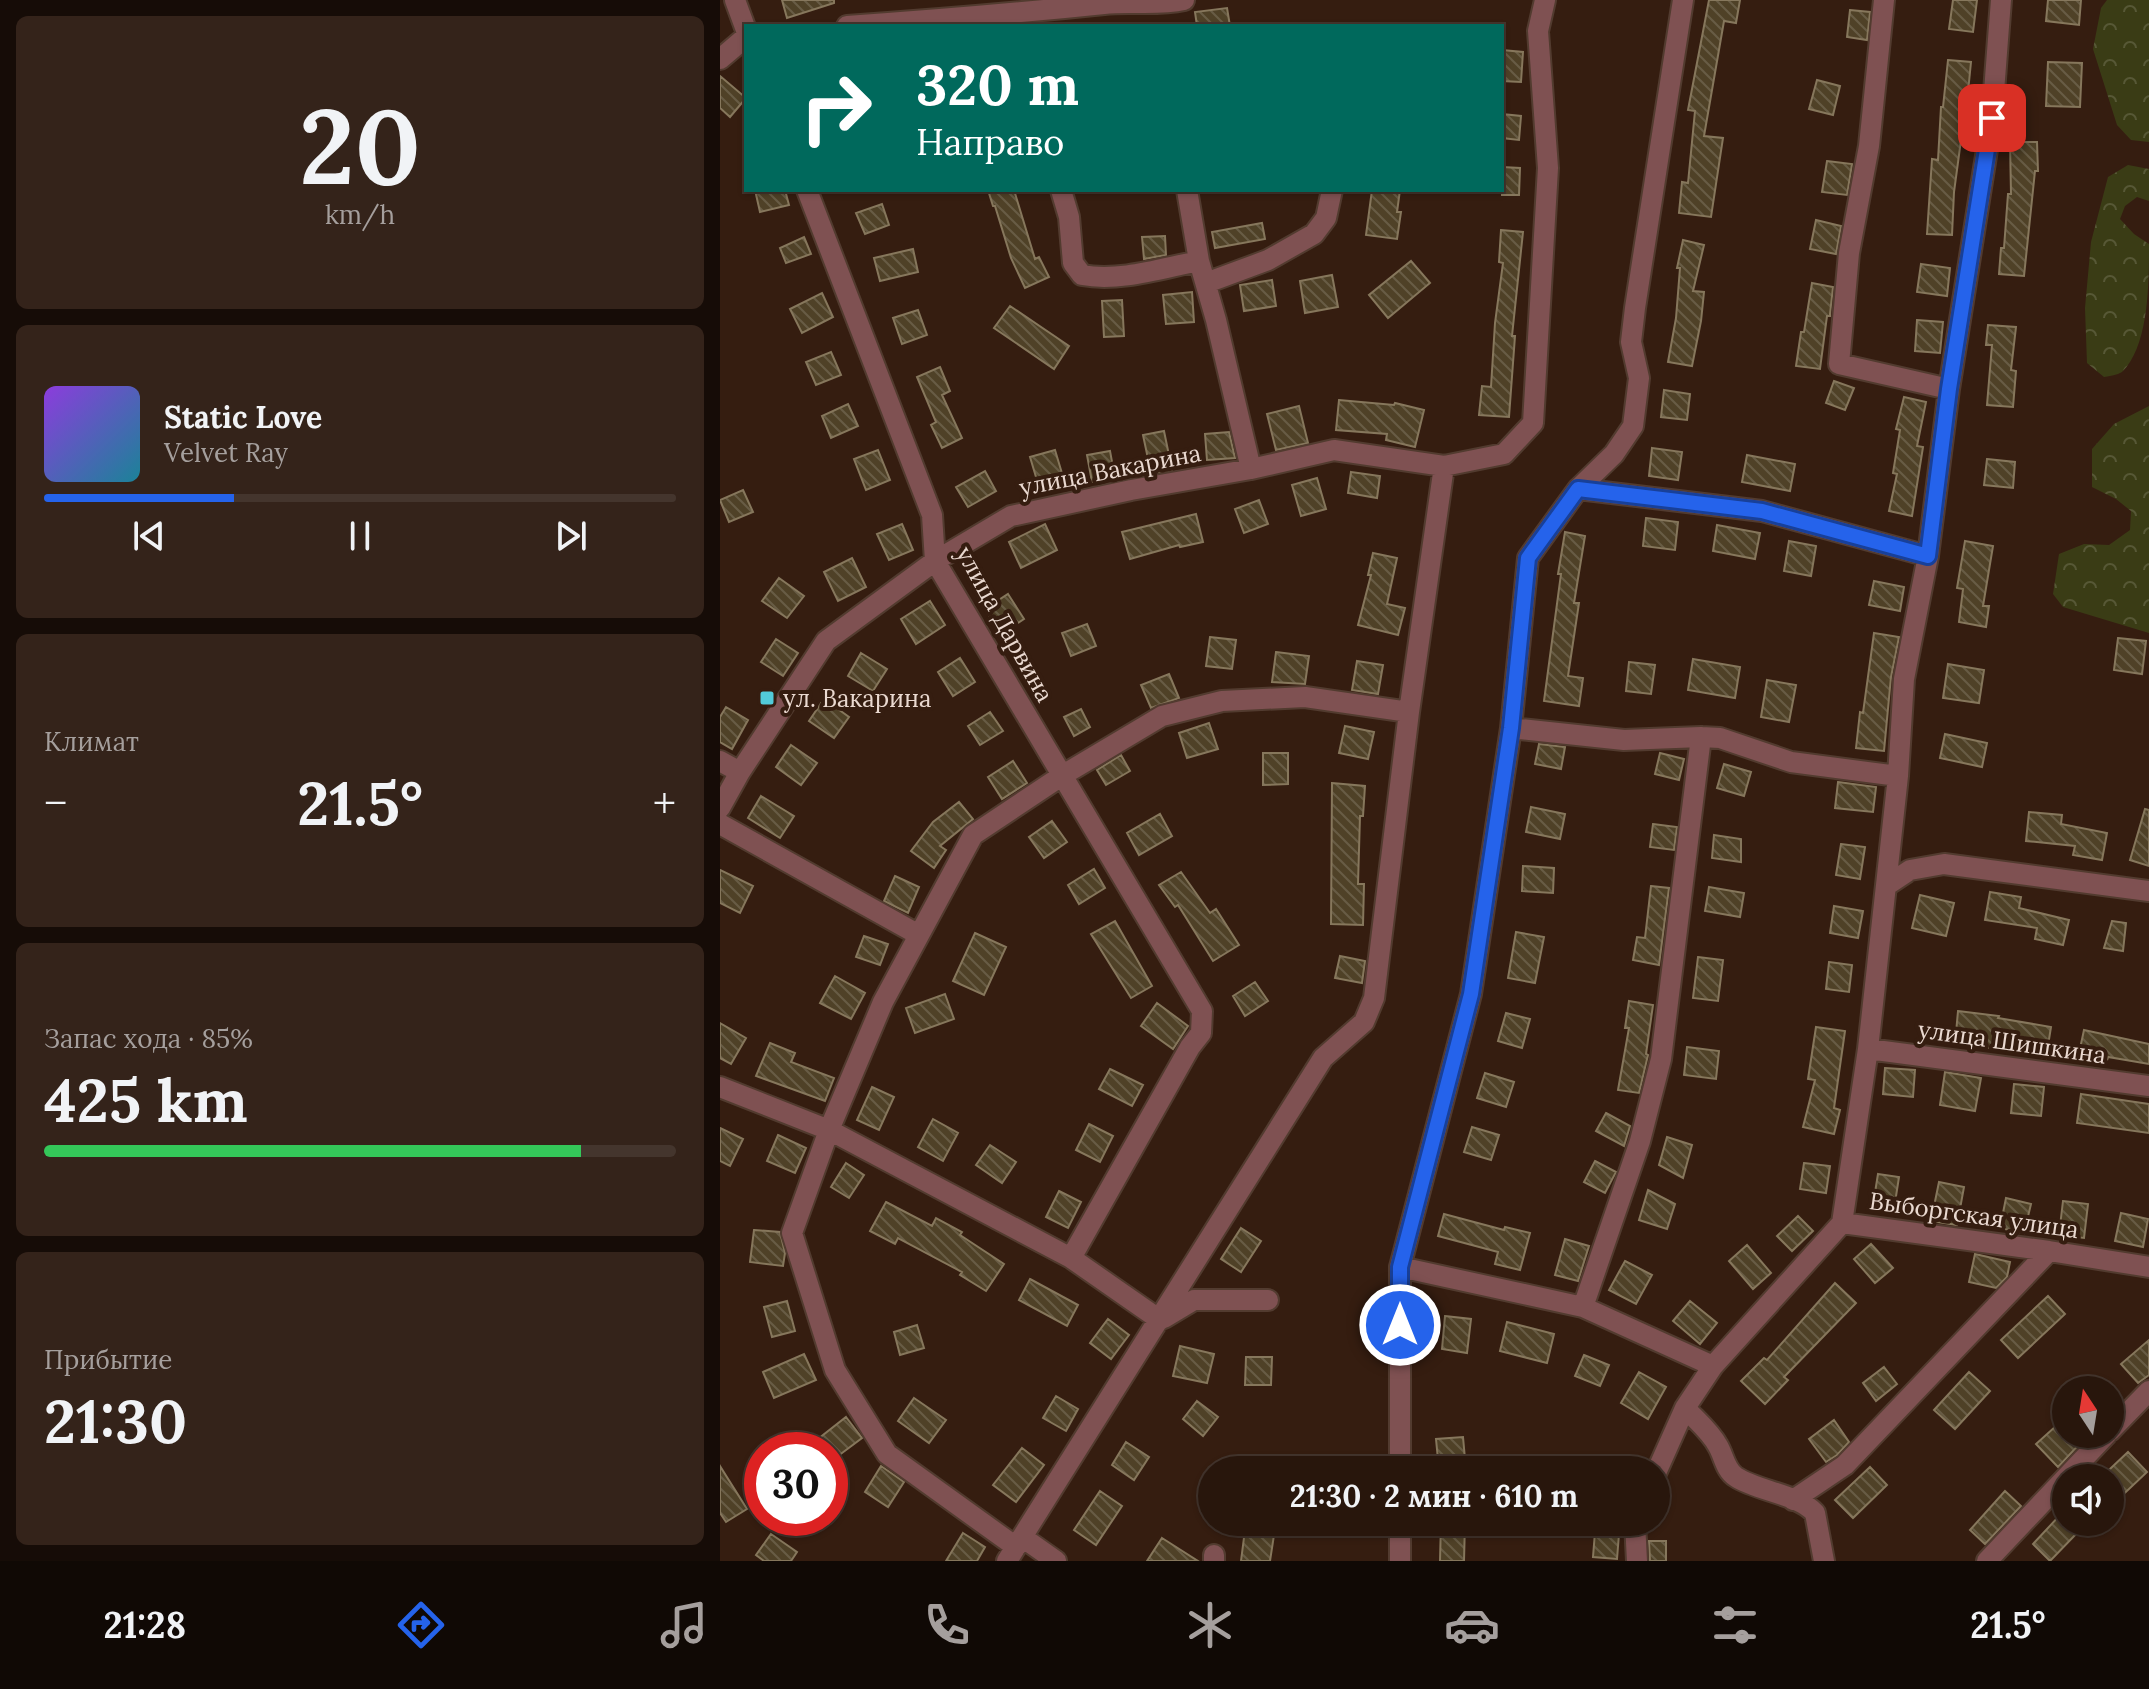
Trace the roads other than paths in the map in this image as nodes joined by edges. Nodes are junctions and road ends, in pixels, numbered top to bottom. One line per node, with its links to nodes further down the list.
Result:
1 (735, 0): 11 (street)
2 (1184, 0): 7 (street)
3 (1545, 0): 21 (street, улица Вакарина)
4 (1683, 0): 23 (street)
5 (1884, 0): 20 (street)
6 (2001, 0): 20 (street)
7 (1163, 2): 8 (street); 10 (street)
8 (968, 9): 9 (street)
9 (861, 24)
10 (1165, 24)
11 (744, 25)
12 (744, 39): 13 (street)
13 (720, 59)
14 (808, 192): 25 (street, улица Дарвина)
15 (1062, 192): 18 (street)
16 (1187, 192): 18 (street)
17 (1332, 192): 19 (street)
18 (1199, 261): 19 (street)
19 (1206, 283): 22 (street)
20 (1949, 389): 24 (street)
21 (1444, 466): 22 (street, улица Вакарина); 26 (street)
22 (1251, 469): 25 (street, улица Вакарина)
23 (1578, 489): 24 (street); 27 (street)
24 (1928, 556): 32 (street)
25 (935, 561): 30 (street, улица Вакарина); 31 (street, улица Дарвина)
26 (1409, 712): 31 (street); 49 (street)
27 (1511, 728): 28 (street); 45 (street)
28 (1701, 737): 32 (street); 48 (street)
29 (720, 761): 30 (street)
30 (740, 772): 33 (street, улица Вакарина)
31 (1063, 775): 37 (street); 44 (street, улица Дарвина)
32 (1898, 776): 35 (street)
33 (720, 808)
34 (720, 824): 37 (street)
35 (1886, 886): 36 (street); 38 (street)
36 (2149, 891)
37 (919, 935): 41 (street)
38 (1868, 1049): 39 (street, улица Шишкина); 42 (street)
39 (2149, 1086)
40 (720, 1087): 41 (street)
41 (829, 1130): 44 (street); 60 (street)
42 (1842, 1223): 43 (street, Выборгская улица); 50 (street, Выборгская улица)
43 (2049, 1251): 46 (street, Выборгская улица); 57 (street)
44 (1071, 1258): 49 (street)
45 (1400, 1267): 48 (street); 55 (street)
46 (2149, 1267)
47 (1268, 1300): 49 (street)
48 (1583, 1307): 50 (street)
49 (1160, 1320): 60 (street)
50 (1713, 1366): 52 (street, Выборгская улица)
51 (2149, 1391): 53 (street)
52 (1685, 1408): 56 (street, Выборгская улица); 57 (street)
53 (2124, 1417)
54 (2095, 1448): 65 (street)
55 (1400, 1456)
56 (1664, 1456)
57 (1793, 1500): 64 (street)
58 (1400, 1536): 62 (street)
59 (1636, 1536): 63 (street)
60 (1015, 1548): 61 (street)
61 (1056, 1561)
62 (1400, 1561)
63 (1637, 1561)
64 (1824, 1561)
65 (1987, 1561)

